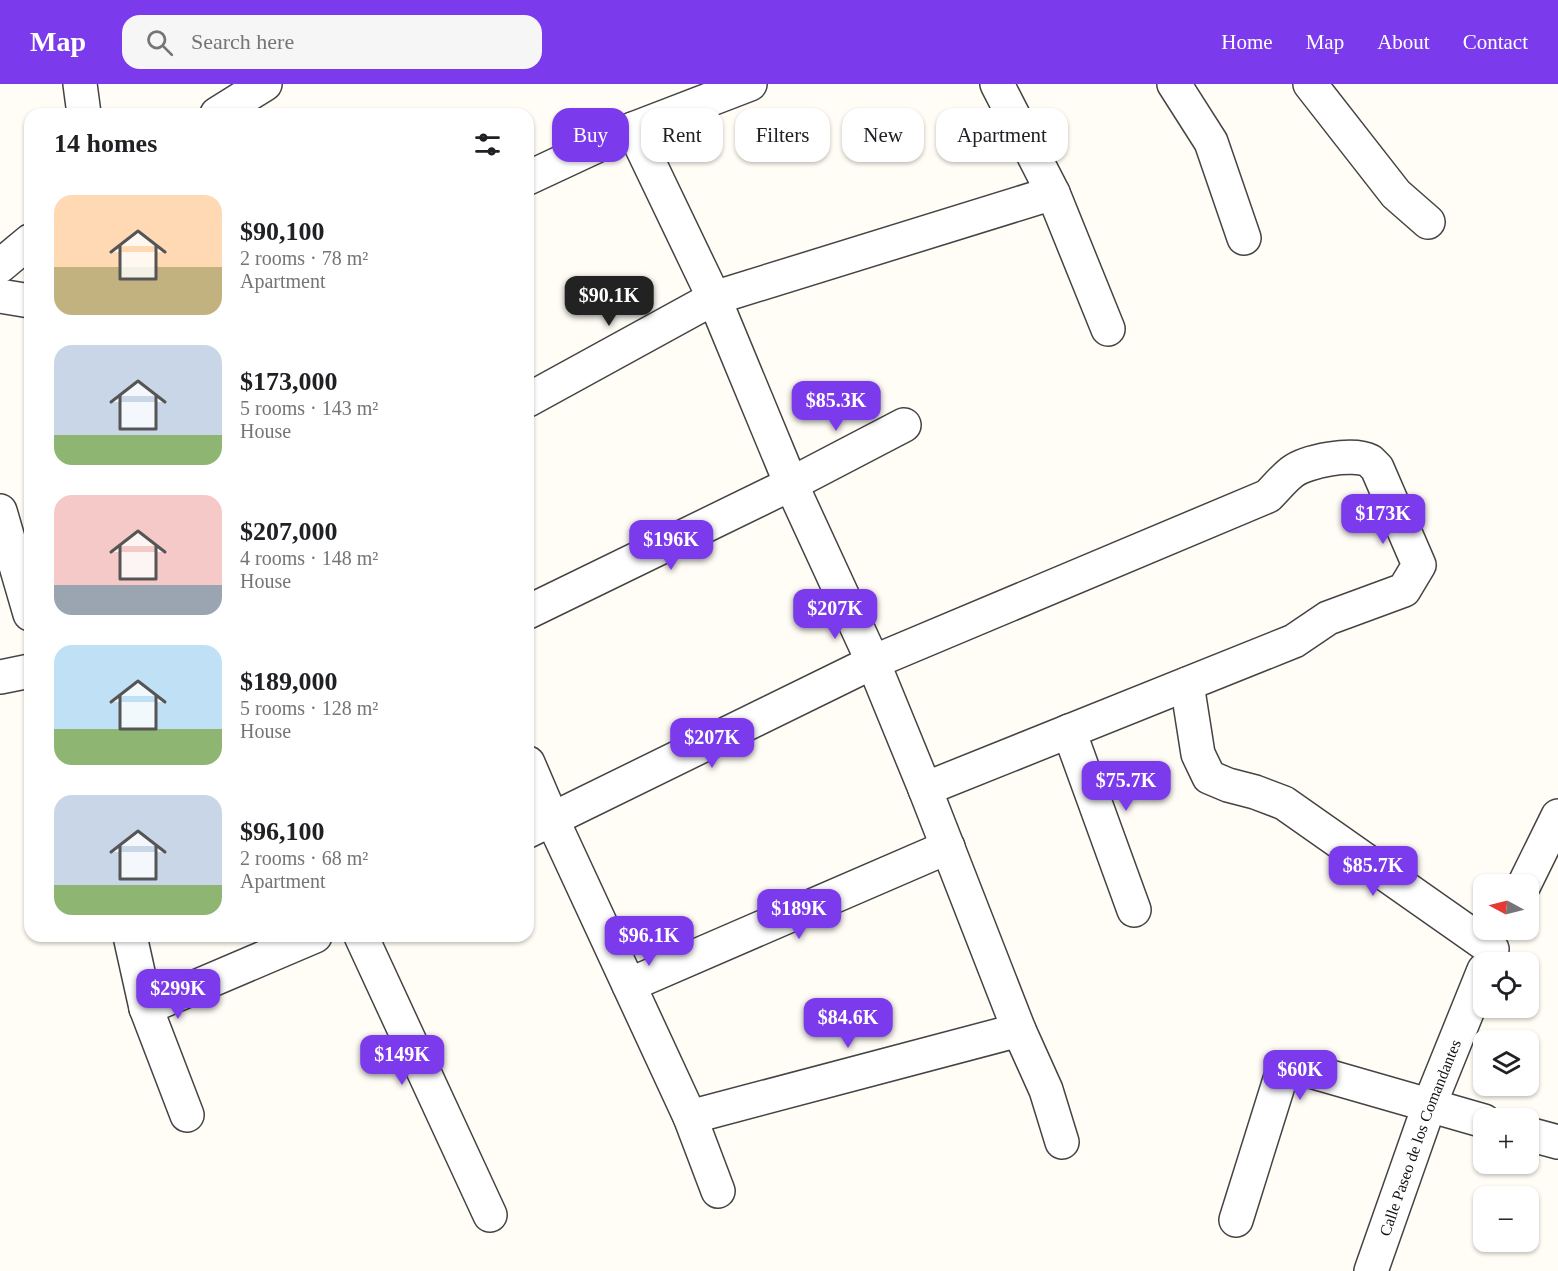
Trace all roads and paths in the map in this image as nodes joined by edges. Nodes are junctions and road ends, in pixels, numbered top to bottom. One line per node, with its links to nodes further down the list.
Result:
1 (80, 84): 7 (street)
2 (265, 84): 8 (street)
3 (750, 84): 9 (street)
4 (997, 84): 11 (street)
5 (1174, 84): 13 (street)
6 (1311, 84): 12 (street)
7 (83, 108)
8 (227, 108)
9 (633, 129): 10 (street); 17 (street)
10 (534, 174)
11 (1053, 193): 17 (street); 19 (street)
12 (1428, 222)
13 (1244, 238)
14 (24, 247): 15 (street)
15 (0, 266)
16 (0, 296): 18 (street)
17 (714, 298): 20 (street); 22 (street)
18 (24, 300)
19 (1108, 329)
20 (534, 397)
21 (904, 425): 22 (street)
22 (791, 484): 25 (street); 26 (street)
23 (0, 511): 24 (street)
24 (24, 593)
25 (534, 609)
26 (873, 662): 29 (street); 31 (street); 34 (street)
27 (24, 671): 28 (street)
28 (0, 677)
29 (1187, 684): 30 (street); 41 (street)
30 (1069, 731): 31 (street); 37 (street)
31 (925, 789): 35 (street)
32 (534, 794): 34 (street)
33 (1558, 816): 36 (street)
34 (540, 825): 42 (street)
35 (948, 847): 42 (street); 45 (street)
36 (1529, 874)
37 (1134, 910)
38 (131, 942): 44 (street)
39 (301, 942): 44 (street)
40 (364, 942): 54 (street)
41 (1490, 952)
42 (629, 985): 48 (street)
43 (1473, 997): 46 (street, Calle Paseo de los Comandantes)
44 (146, 1008): 47 (street)
45 (1019, 1030): 48 (street); 51 (street)
46 (1429, 1106): 49 (street); 55 (street); 56 (street, Calle Paseo de los Comandantes)
47 (187, 1115)
48 (690, 1117): 53 (street)
49 (1473, 1118)
50 (1539, 1137): 52 (street)
51 (1062, 1142)
52 (1558, 1142)
53 (718, 1191)
54 (490, 1215)
55 (1236, 1220)
56 (1371, 1271)

